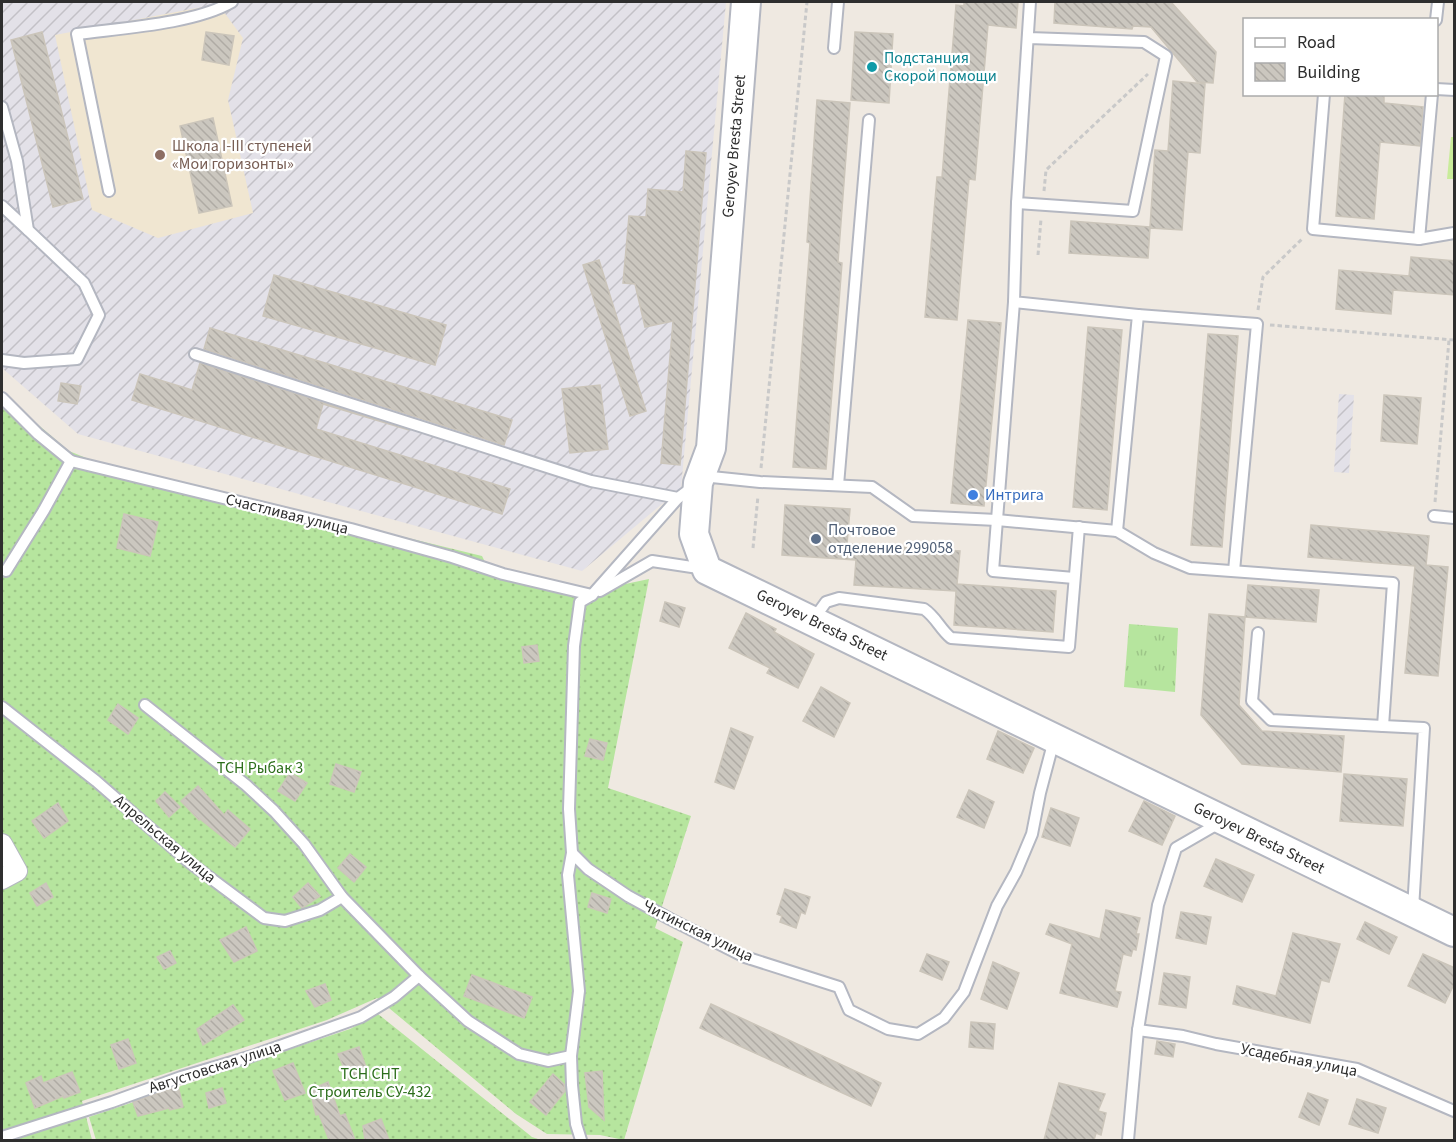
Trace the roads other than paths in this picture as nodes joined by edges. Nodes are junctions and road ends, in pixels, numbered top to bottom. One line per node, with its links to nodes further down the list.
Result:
1 (232, 2): 15 (lane)
2 (746, 2): 28 (street, Geroyev Bresta Street)
3 (838, 2): 8 (lane)
4 (1030, 2): 7 (lane)
5 (1438, 2): 6 (lane)
6 (1437, 18)
7 (1029, 38): 16 (lane); 16 (lane)
8 (834, 48)
9 (1438, 89): 10 (lane)
10 (1455, 90)
11 (1324, 96): 20 (lane)
12 (1432, 96): 20 (lane)
13 (2, 107): 18 (lane)
14 (869, 120): 27 (lane)
15 (109, 191)
16 (1017, 203): 21 (lane)
17 (2, 207): 18 (lane)
18 (27, 230): 24 (lane)
19 (1455, 233): 20 (lane)
20 (1419, 239)
21 (1014, 302): 22 (lane); 31 (lane)
22 (1138, 315): 33 (lane); 36 (lane)
23 (195, 354): 28 (lane)
24 (2, 360)
25 (2, 398): 26 (lane, Счастливая улица)
26 (71, 461): 35 (lane); 38 (lane, Счастливая улица)
27 (838, 485): 28 (lane); 31 (lane)
28 (692, 486): 34 (street, Geroyev Bresta Street); 38 (lane)
29 (1434, 516): 30 (lane)
30 (1455, 518)
31 (997, 519): 32 (lane); 37 (lane)
32 (1079, 527): 33 (lane); 37 (lane)
33 (1118, 531): 36 (lane)
34 (706, 570): 38 (lane); 39 (street, Geroyev Bresta Street)
35 (6, 571)
36 (1234, 571): 43 (lane)
37 (1074, 578): 39 (lane)
38 (592, 595): 47 (lane)
39 (813, 621): 44 (street, Geroyev Bresta Street)
40 (1258, 633): 43 (lane)
41 (145, 705): 49 (lane)
42 (2, 707): 49 (lane, Апрельская улица)
43 (1383, 726): 50 (lane)
44 (1054, 740): 45 (street, Geroyev Bresta Street); 47 (lane, Читинская улица)
45 (1223, 820): 50 (street, Geroyev Bresta Street); 53 (lane)
46 (2, 844): 48 (street)
47 (572, 853): 54 (lane)
48 (2, 879)
49 (342, 897): 52 (lane)
50 (1413, 912): 51 (street, Geroyev Bresta Street)
51 (1455, 932)
52 (419, 976): 54 (lane); 56 (lane, Августовская улица)
53 (1138, 1030): 55 (lane, Усадебная улица); 58 (lane)
54 (571, 1056): 57 (lane)
55 (1455, 1111)
56 (2, 1137)
57 (582, 1140)
58 (1128, 1140)

